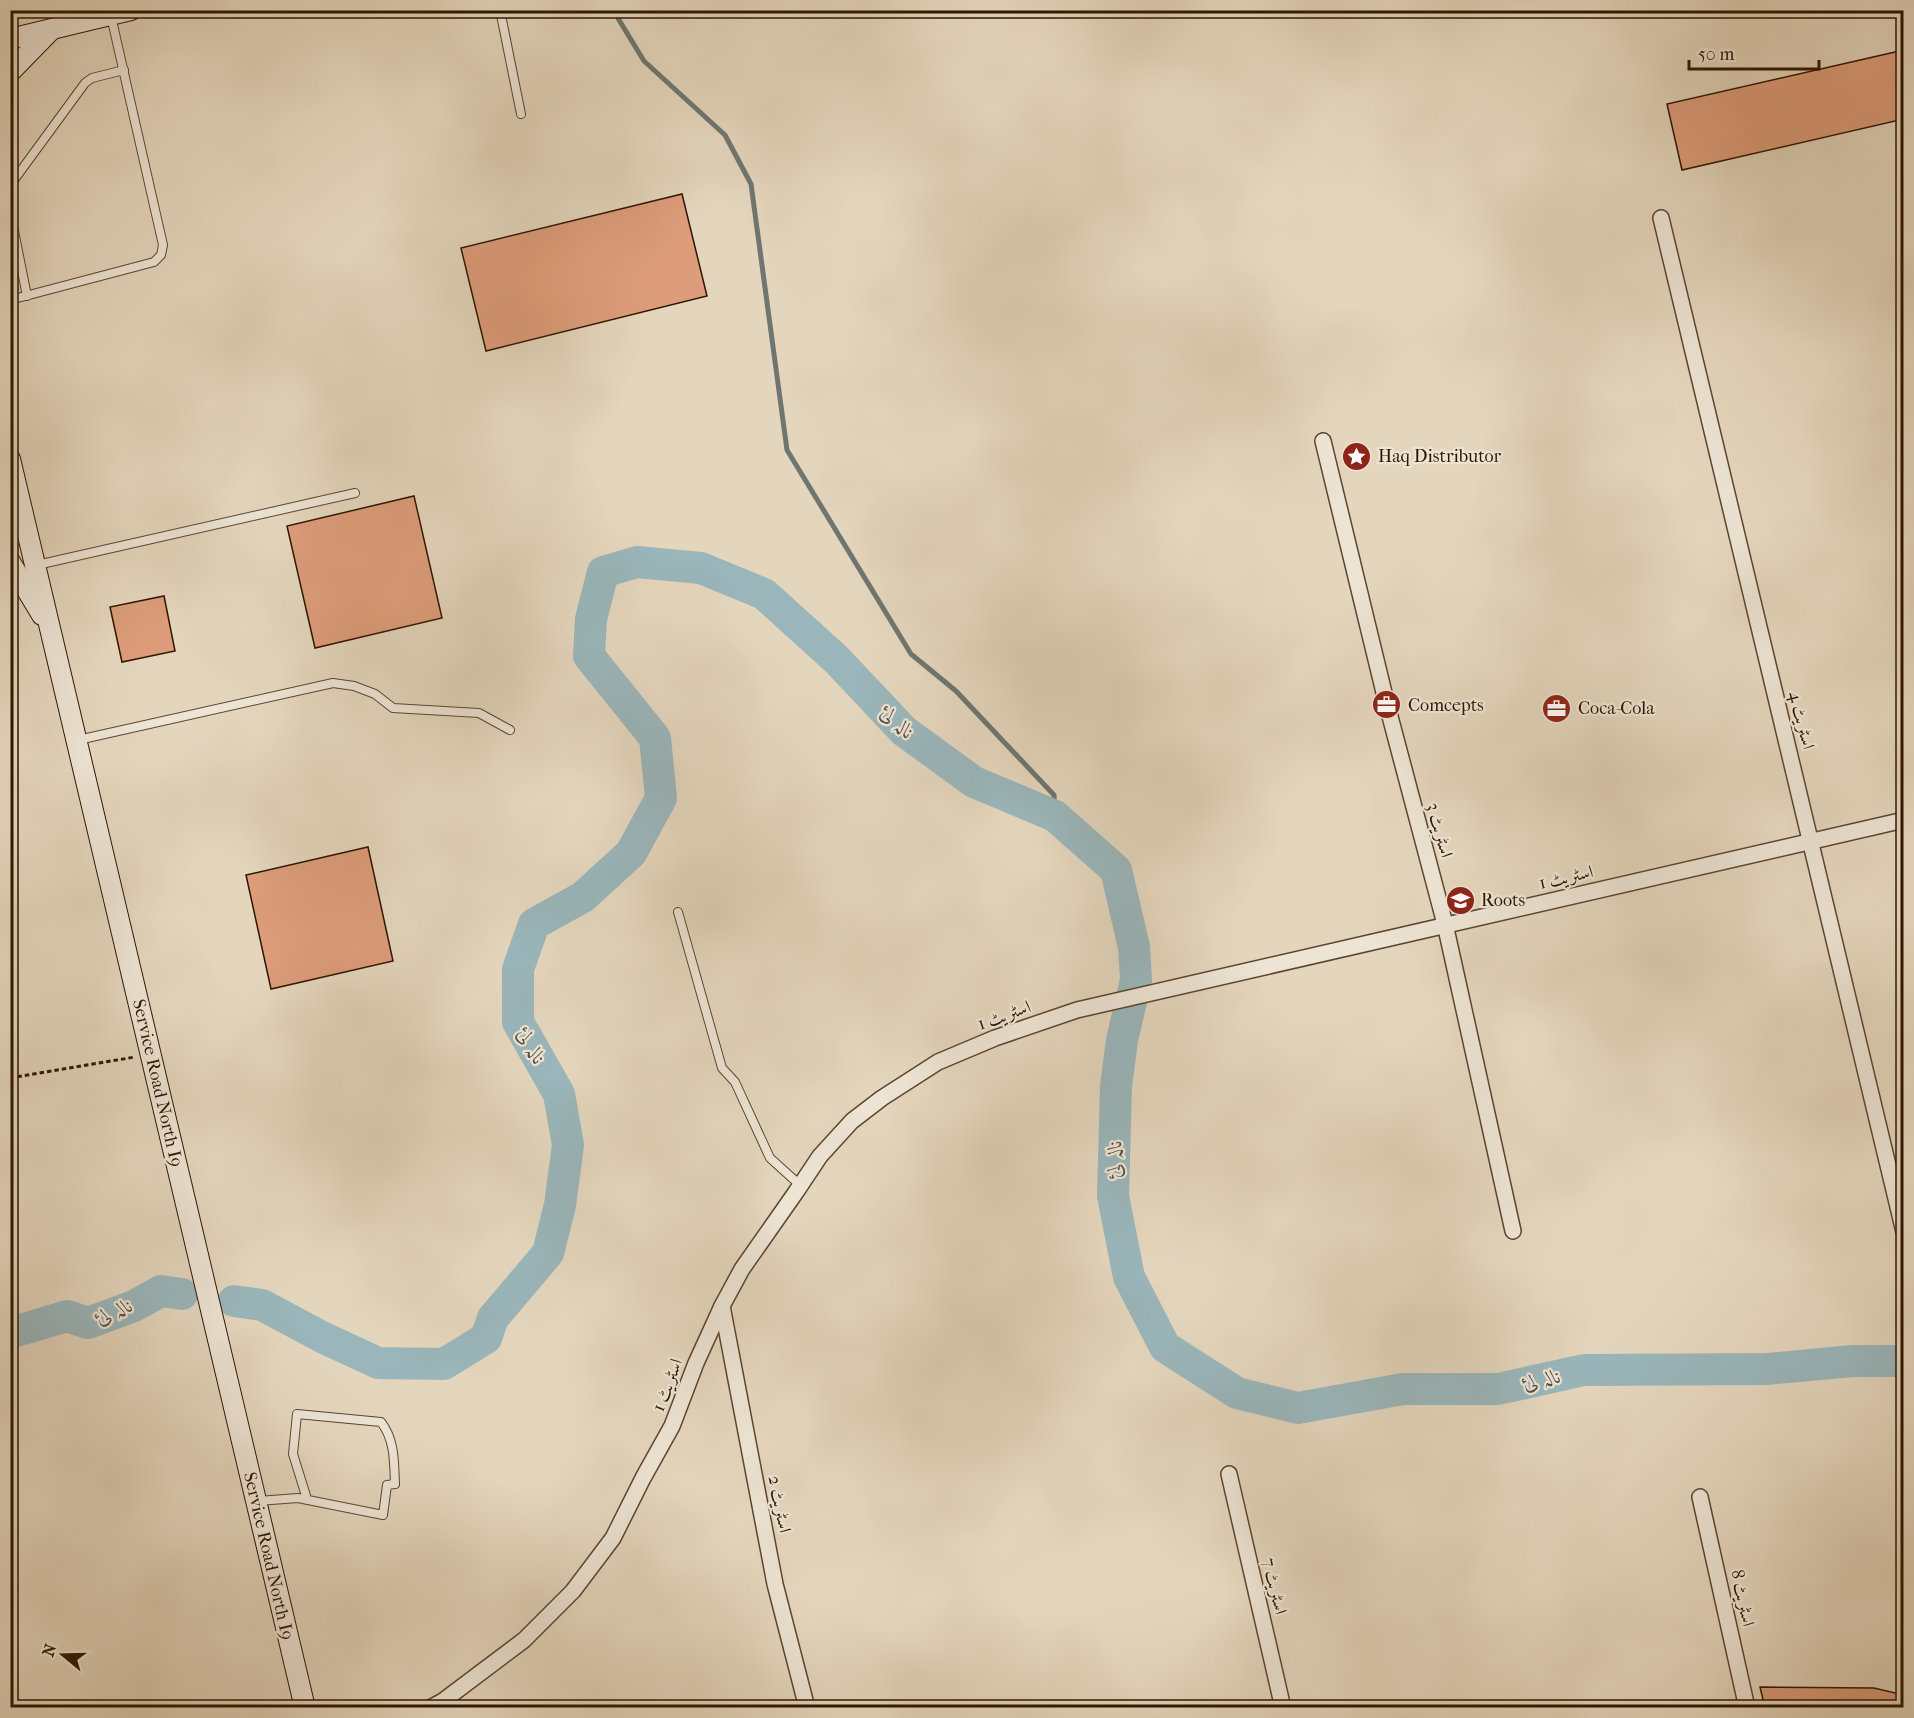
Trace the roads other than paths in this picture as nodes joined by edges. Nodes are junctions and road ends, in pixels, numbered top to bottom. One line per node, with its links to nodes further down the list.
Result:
1 (131, 10): 3 (main road)
2 (500, 10): 8 (lane)
3 (111, 15): 4 (main road); 6 (lane)
4 (51, 30): 5 (main road); 7 (main road)
5 (10, 39)
6 (124, 70): 9 (lane); 12 (lane)
7 (10, 72)
8 (521, 114)
9 (10, 188)
10 (10, 211): 12 (lane)
11 (1661, 218): 23 (street, اسٹریٹ 4)
12 (27, 296): 13 (lane)
13 (10, 300)
14 (1323, 441): 25 (street, اسٹریٹ 3)
15 (10, 459): 18 (main road, Service Road North I9)
16 (355, 494): 18 (lane)
17 (10, 562): 19 (main road)
18 (37, 564): 19 (main road, Service Road North I9)
19 (52, 630): 21 (main road, Service Road North I9)
20 (510, 730): 21 (lane)
21 (78, 741): 33 (main road, Service Road North I9)
22 (1904, 820): 23 (street, اسٹریٹ 1)
23 (1811, 842): 25 (street, اسٹریٹ 1); 28 (street, اسٹریٹ 4)
24 (678, 912): 26 (lane)
25 (1445, 924): 26 (street, اسٹریٹ 1); 27 (street, اسٹریٹ 3)
26 (801, 1186): 29 (street, اسٹریٹ 1)
27 (1513, 1231)
28 (1904, 1232)
29 (722, 1306): 35 (street, اسٹریٹ 1); 36 (street, اسٹریٹ 2)
30 (1229, 1474): 37 (street, اسٹریٹ 7)
31 (1700, 1497): 38 (street, اسٹریٹ 8)
32 (308, 1499): 32 (lane); 33 (lane)
33 (256, 1501): 34 (main road, Service Road North I9)
34 (305, 1707)
35 (430, 1707)
36 (807, 1707)
37 (1283, 1707)
38 (1747, 1707)

